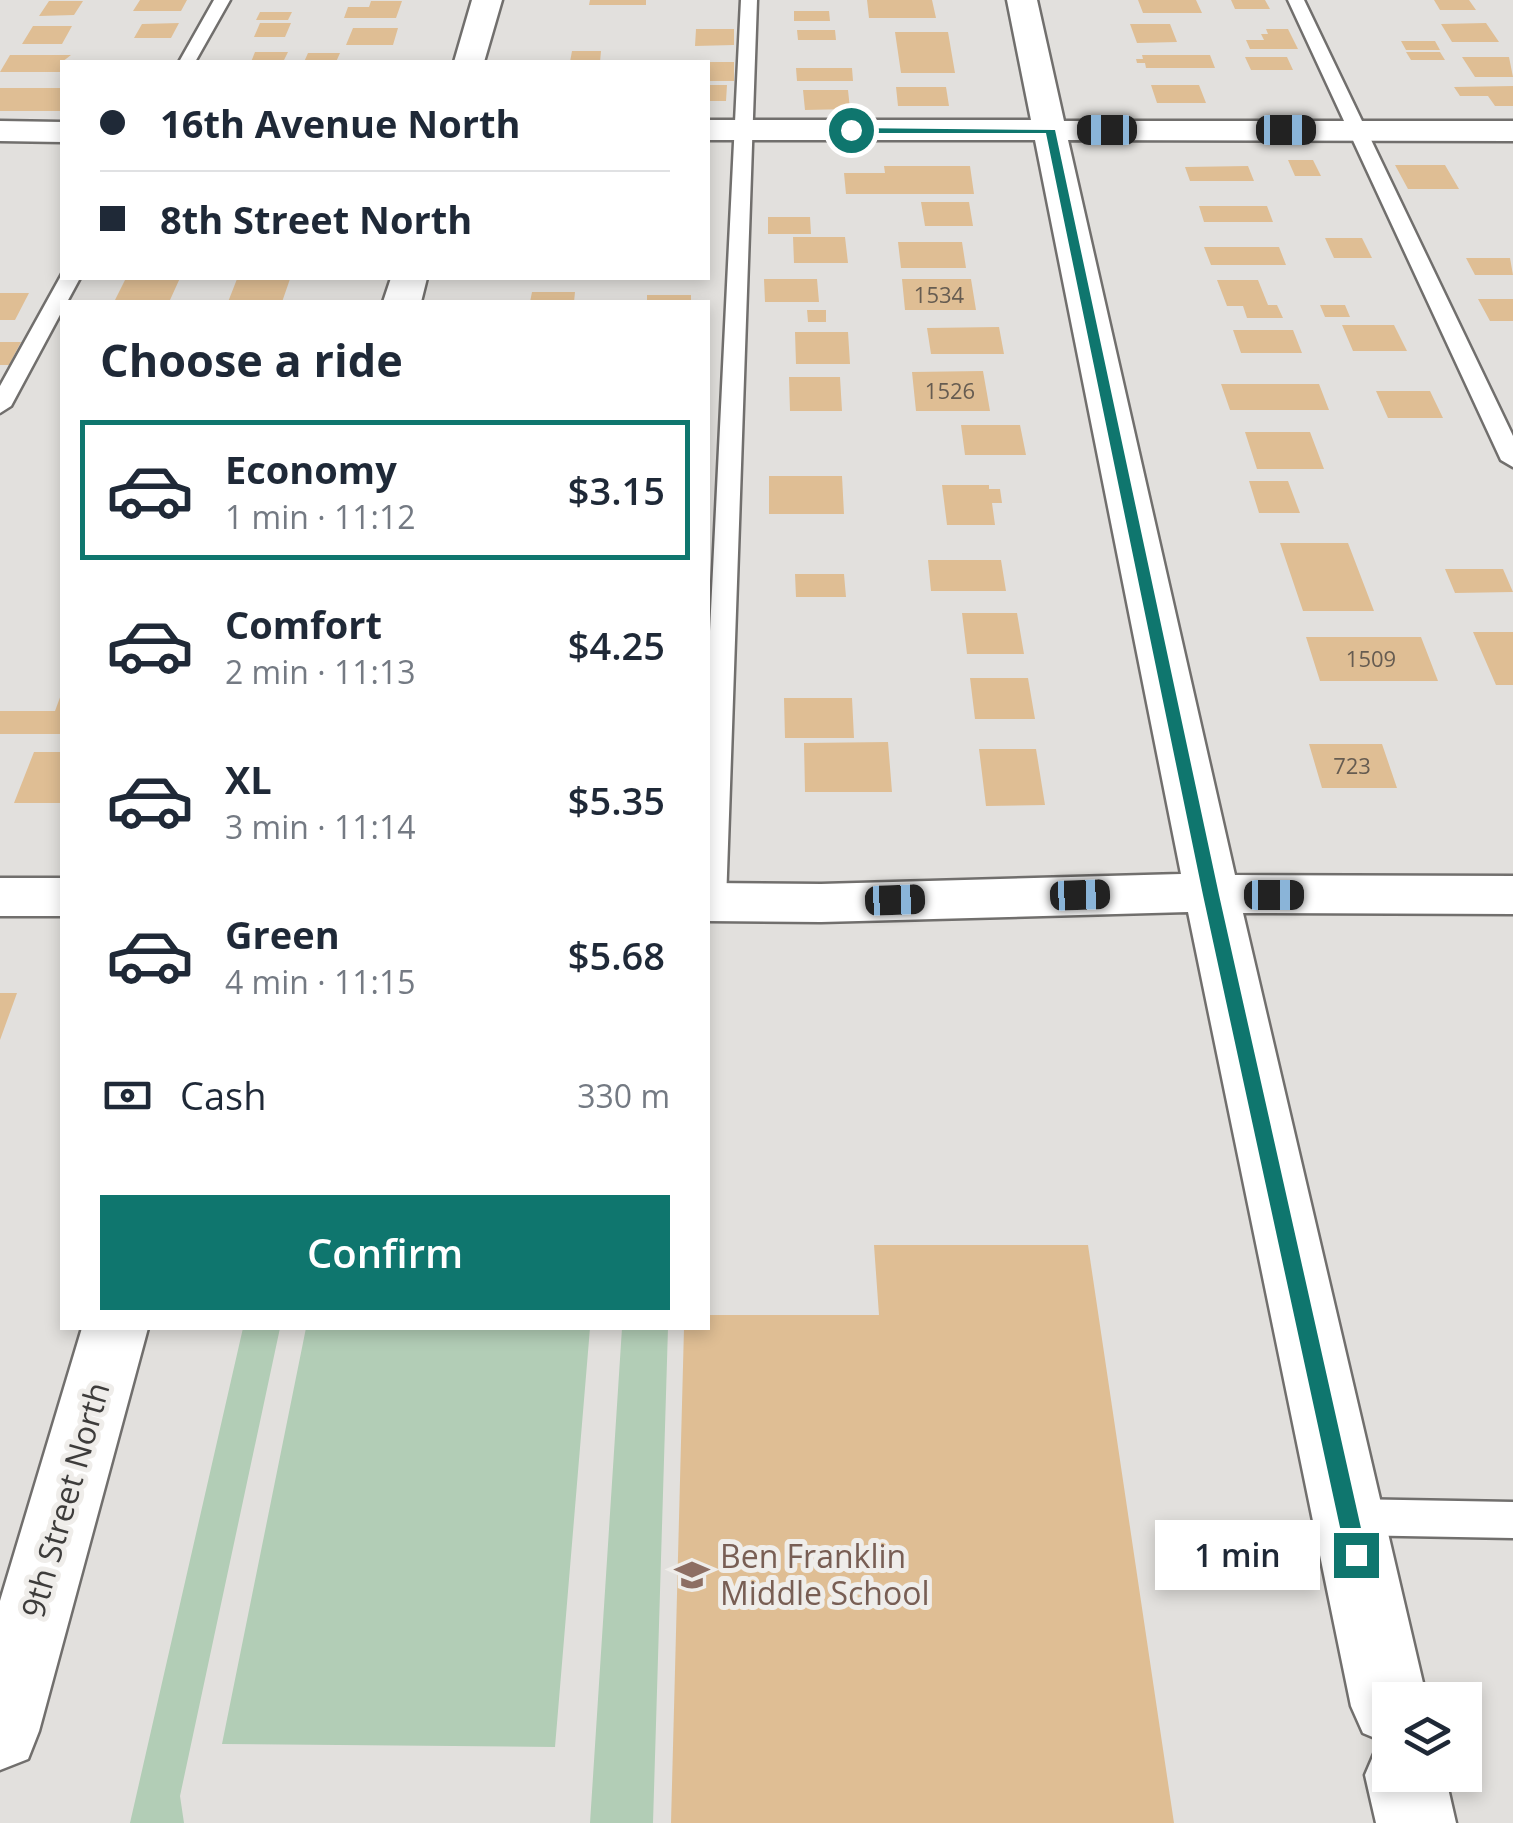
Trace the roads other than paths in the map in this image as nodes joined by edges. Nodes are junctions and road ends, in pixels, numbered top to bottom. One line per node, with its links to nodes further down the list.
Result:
1 (222, 0): 6 (lane)
2 (487, 0): 7 (street)
3 (749, 0): 9 (lane)
4 (1022, 0): 10 (street)
5 (1296, 0): 11 (lane)
6 (189, 60)
7 (470, 60)
8 (710, 130): 9 (street)
9 (744, 130): 10 (street); 18 (lane)
10 (1050, 130): 11 (street); 19 (street)
11 (1357, 130): 13 (street); 17 (lane)
12 (0, 131): 14 (street)
13 (1513, 131)
14 (60, 132)
15 (69, 280): 16 (lane)
16 (0, 406)
17 (1513, 460)
18 (710, 880)
19 (1211, 895): 20 (street); 23 (street); 25 (street)
20 (1513, 895)
21 (0, 897): 22 (street)
22 (60, 897)
23 (710, 902)
24 (114, 1330): 28 (street, 9th Street North)
25 (1348, 1518): 26 (lane); 27 (street)
26 (1513, 1520)
27 (1385, 1682)
28 (0, 1731)
29 (1410, 1792): 30 (street)
30 (1416, 1823)

